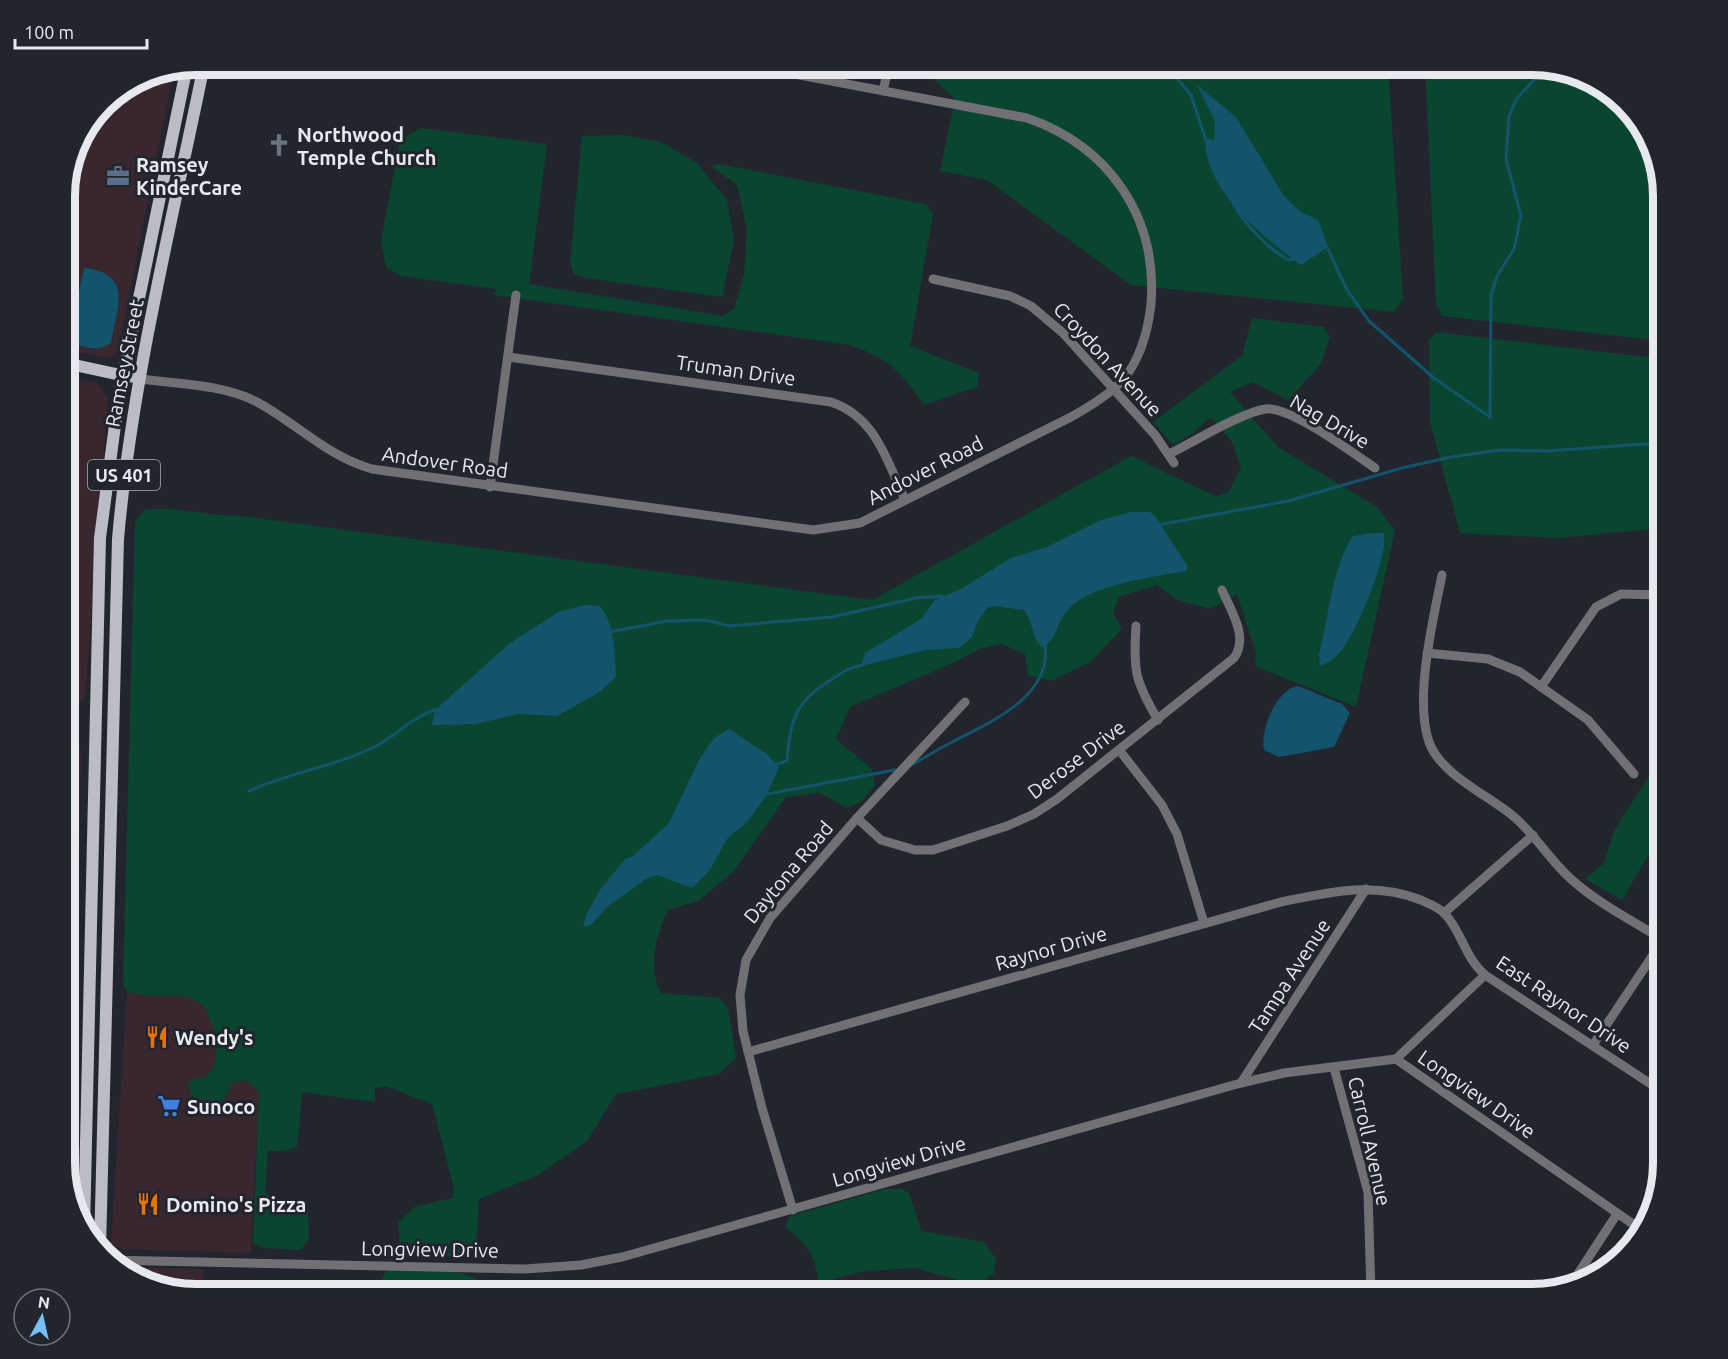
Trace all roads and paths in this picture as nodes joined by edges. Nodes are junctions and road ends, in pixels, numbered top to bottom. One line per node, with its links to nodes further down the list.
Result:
1 (202, 75): 11 (main road, Ramsey Street / US 401)
2 (802, 75): 5 (street, Andover Road)
3 (887, 75): 5 (street)
4 (185, 76): 10 (main road, Ramsey Street / US 401)
5 (883, 91): 12 (street, Andover Road)
6 (933, 279): 12 (street, Croydon Avenue)
7 (516, 295): 8 (street)
8 (508, 357): 16 (street); 17 (street, Truman Drive)
9 (75, 365): 10 (main road)
10 (123, 376): 11 (main road); 25 (main road, Ramsey Street / US 401)
11 (140, 379): 16 (street, Andover Road); 27 (main road, Ramsey Street / US 401)
12 (1113, 388): 13 (street, Croydon Avenue); 17 (street, Andover Road)
13 (1169, 454): 14 (street, Croydon Avenue); 15 (street, Nag Drive)
14 (1174, 463)
15 (1375, 468)
16 (490, 487): 17 (street, Andover Road)
17 (905, 500)
18 (1442, 575): 22 (street)
19 (1222, 590): 26 (street, Derose Drive)
20 (1653, 595): 23 (street)
21 (1136, 626): 26 (street)
22 (1427, 653): 23 (street); 31 (street)
23 (1541, 687): 29 (street)
24 (965, 702): 30 (street, Daytona Road)
25 (94, 720): 27 (main road); 38 (main road, Ramsey Street / US 401)
26 (1158, 720): 28 (street, Derose Drive)
27 (111, 721): 39 (main road, Ramsey Street / US 401)
28 (1120, 750): 30 (street, Derose Drive); 34 (street)
29 (1634, 774)
30 (857, 818): 42 (street, Daytona Road)
31 (1533, 835): 33 (street); 35 (street)
32 (1366, 889): 33 (street); 34 (street, Raynor Drive); 45 (street, Tampa Avenue)
33 (1444, 913): 37 (street, East Raynor Drive)
34 (1204, 923): 42 (street, Raynor Drive)
35 (1653, 933)
36 (1653, 956): 40 (street)
37 (1485, 975): 40 (street, East Raynor Drive); 43 (street)
38 (87, 1031): 39 (main road); 41 (main road, Ramsey Street / US 401)
39 (104, 1038): 41 (main road); 51 (main road, Ramsey Street / US 401)
40 (1593, 1045): 46 (street, East Raynor Drive)
41 (86, 1047): 47 (main road, Ramsey Street / US 401)
42 (748, 1052): 48 (street, Daytona Road)
43 (1396, 1059): 44 (street, Longview Drive); 49 (street, Longview Drive)
44 (1334, 1068): 45 (street, Longview Drive); 54 (street, Carroll Avenue)
45 (1242, 1083): 48 (street, Longview Drive)
46 (1653, 1085)
47 (84, 1210)
48 (793, 1210): 52 (street, Longview Drive)
49 (1617, 1214): 50 (street, Longview Drive); 53 (street)
50 (1635, 1226)
51 (100, 1237)
52 (124, 1260)
53 (1577, 1276)
54 (1371, 1284)

